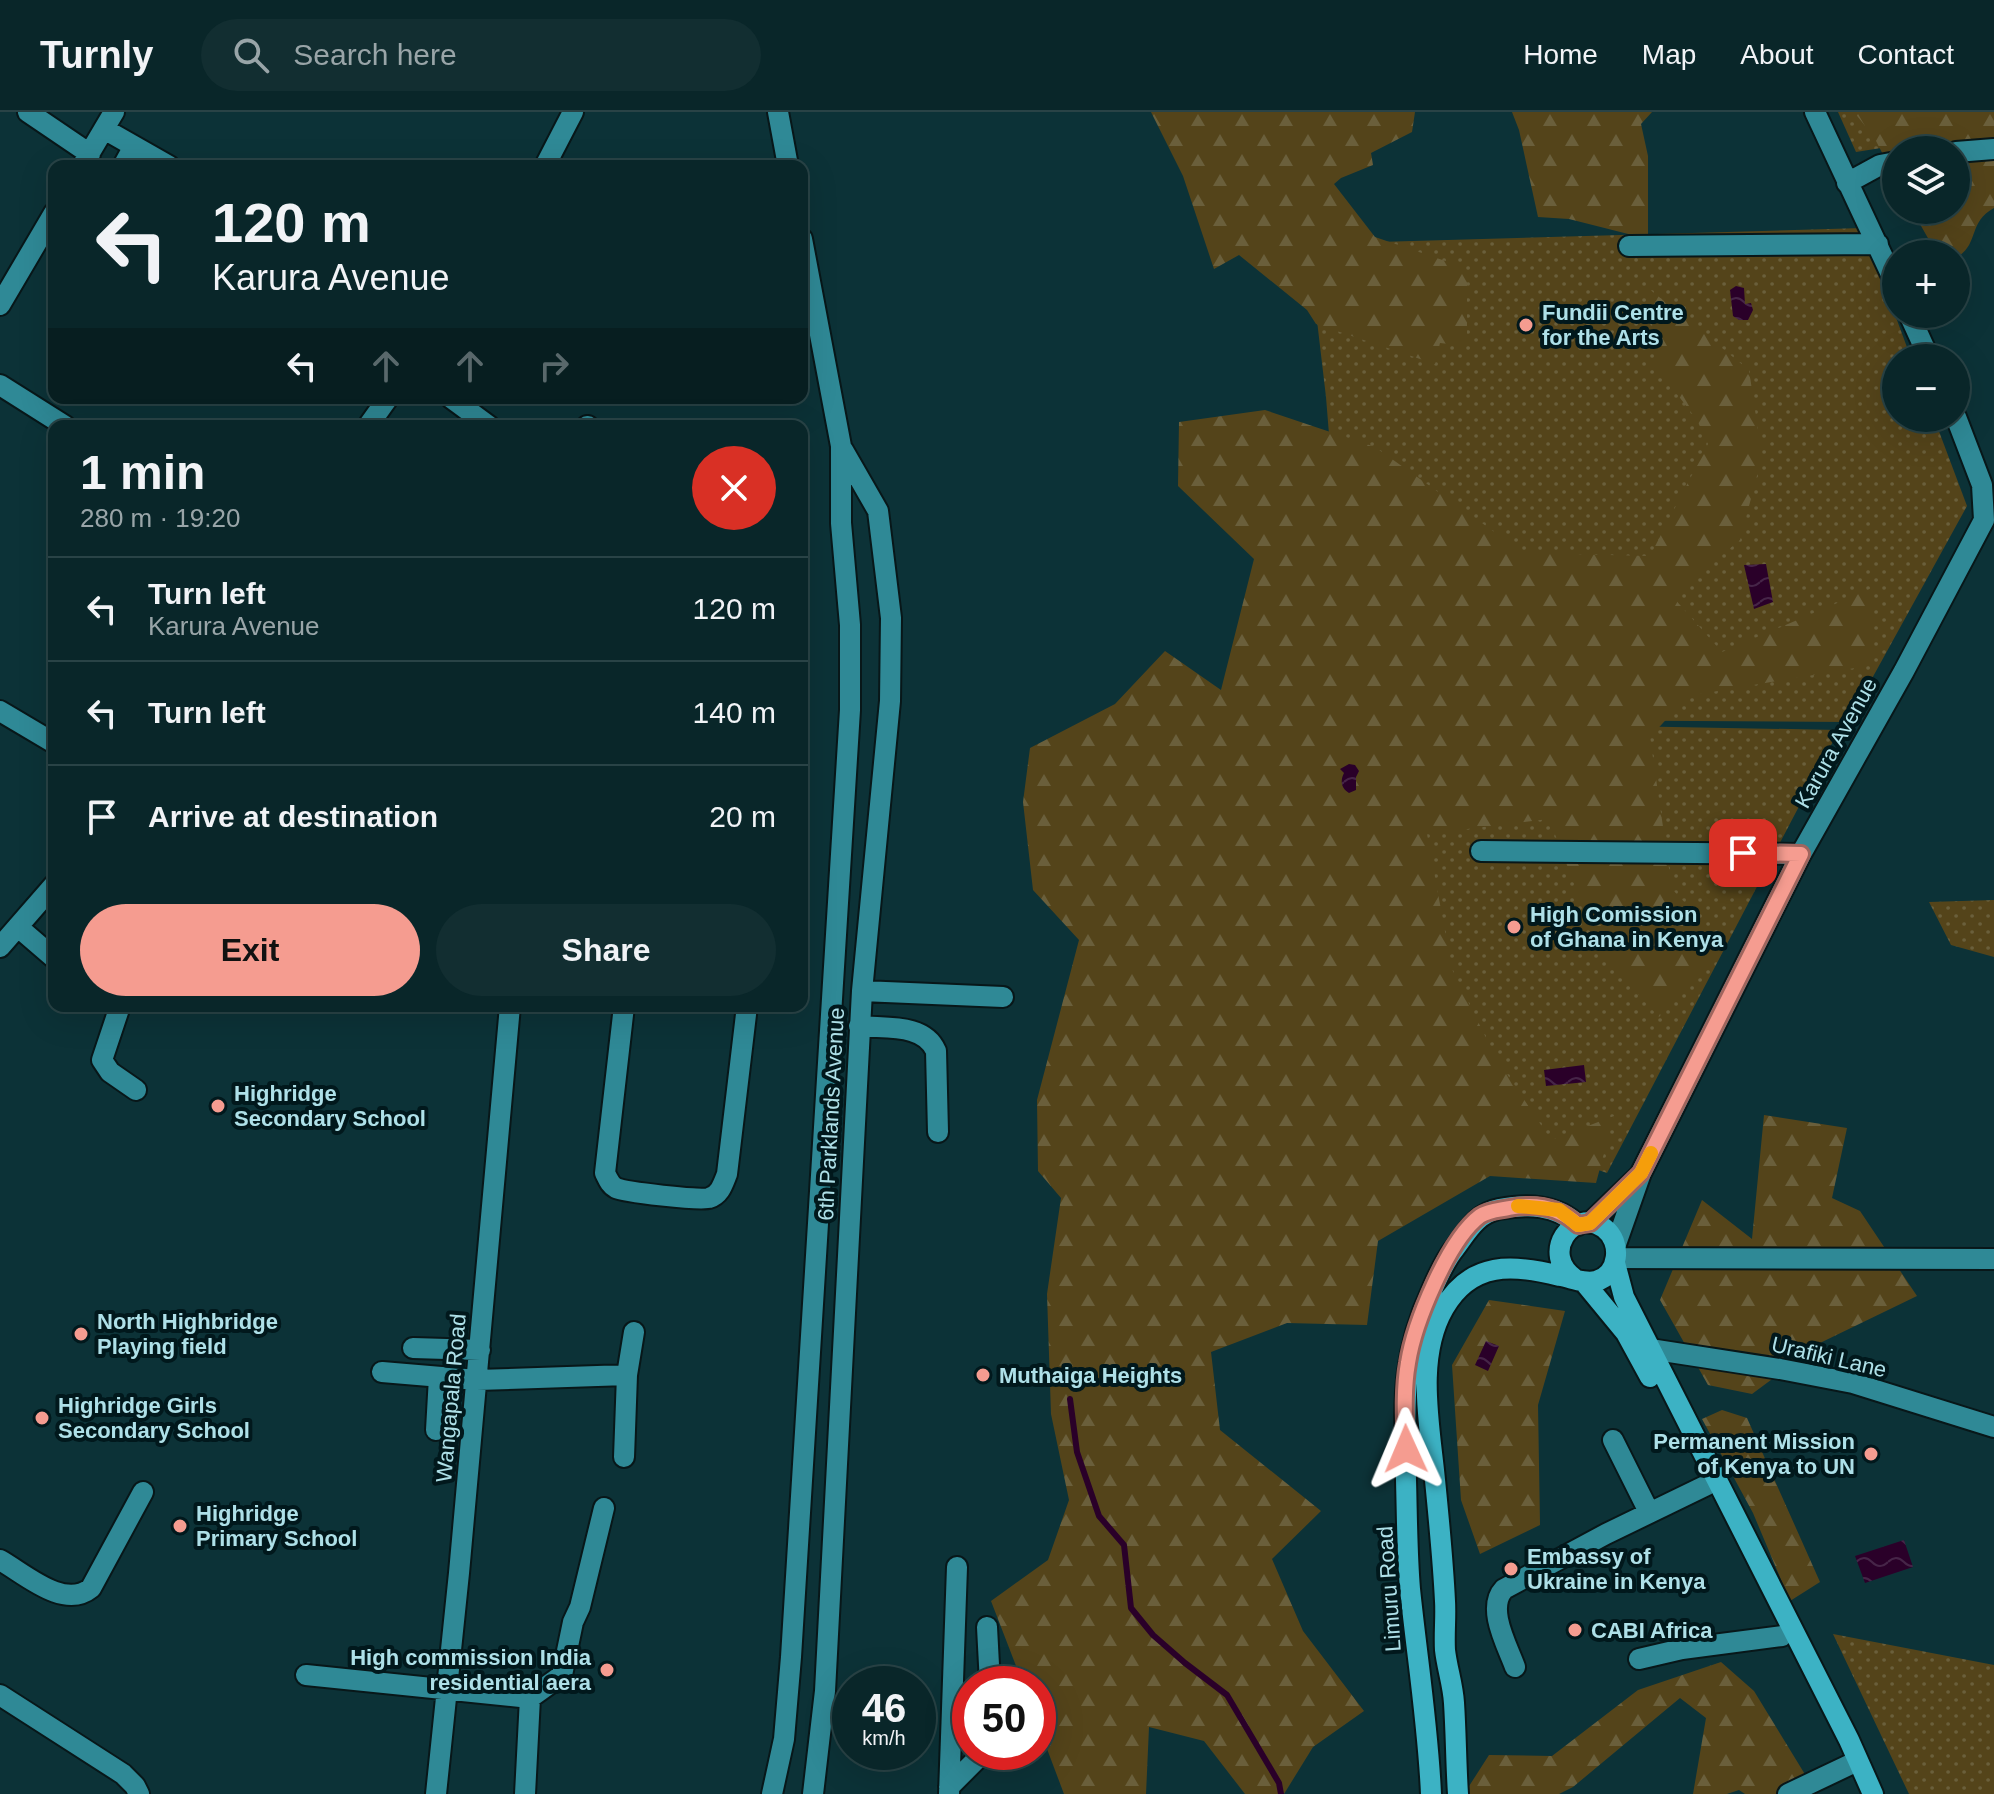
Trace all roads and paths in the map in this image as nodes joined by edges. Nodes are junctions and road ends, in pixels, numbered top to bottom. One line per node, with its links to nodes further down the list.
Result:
1 (28, 112): 9 (street)
2 (573, 112): 12 (street)
3 (778, 112): 13 (street)
4 (1815, 112): 15 (street)
5 (109, 120): 6 (street); 9 (street)
6 (134, 146): 10 (street); 11 (street)
7 (1994, 149): 8 (street)
8 (1970, 151)
9 (86, 160)
10 (126, 160)
11 (158, 160)
12 (548, 160)
13 (787, 160)
14 (1882, 165): 15 (street)
15 (1847, 183): 17 (street)
16 (48, 226): 21 (street)
17 (1878, 244): 18 (street); 19 (street)
18 (1629, 246)
19 (1882, 253)
20 (808, 271): 27 (street, 6th Parklands Avenue)
21 (0, 305)
22 (0, 385): 24 (street)
23 (459, 404): 25 (street)
24 (55, 420)
25 (481, 420)
26 (1962, 432): 31 (street, Karura Avenue)
27 (841, 446): 36 (street, 6th Parklands Avenue); 83 (street, 6th Parklands Avenue)
28 (0, 711): 29 (street)
29 (48, 739)
30 (1481, 851): 31 (street)
31 (1801, 854): 45 (street, Karura Avenue)
32 (48, 892): 33 (street)
33 (18, 927): 34 (street); 35 (street)
34 (0, 947)
35 (48, 953)
36 (862, 991): 37 (street); 42 (street, 6th Parklands Avenue)
37 (1003, 997)
38 (119, 1012): 43 (street)
39 (509, 1012): 53 (street, Wangapala Road)
40 (623, 1012): 41 (street)
41 (746, 1012)
42 (859, 1026): 44 (street); 84 (street, 6th Parklands Avenue)
43 (136, 1090)
44 (938, 1132)
45 (1641, 1173): 46 (street, Karura Avenue); 47 (street, Karura Avenue)
46 (1584, 1224): 47 (main road); 49 (main road); 85 (main road, Limuru Road)
47 (1616, 1255): 48 (street); 49 (main road); 52 (main road)
48 (1994, 1259)
49 (1580, 1281): 62 (main road); 86 (main road)
50 (634, 1332): 55 (street)
51 (413, 1348): 53 (street)
52 (1650, 1349): 58 (street, Urafiki Lane); 89 (main road)
53 (480, 1350): 57 (street, Wangapala Road)
54 (382, 1372): 56 (street)
55 (627, 1375): 57 (street); 61 (street)
56 (439, 1377): 57 (street); 59 (street)
57 (477, 1380): 74 (street, Wangapala Road)
58 (1994, 1427)
59 (436, 1430)
60 (1613, 1440): 65 (street)
61 (624, 1457)
62 (1707, 1485): 65 (street); 69 (main road)
63 (143, 1492): 66 (street)
64 (604, 1508): 76 (street)
65 (1649, 1512): 72 (street)
66 (0, 1560)
67 (957, 1567): 79 (street)
68 (987, 1627): 71 (street)
69 (1782, 1636): 70 (street); 77 (main road)
70 (1639, 1659)
71 (989, 1666)
72 (1515, 1667)
73 (306, 1675): 74 (street)
74 (447, 1688): 76 (street); 81 (street, Wangapala Road)
75 (0, 1695): 80 (street)
76 (530, 1698): 82 (street)
77 (1849, 1765): 87 (street); 88 (main road)
78 (967, 1770): 79 (street)
79 (949, 1790)
80 (139, 1794)
81 (436, 1794)
82 (525, 1794)
83 (772, 1794)
84 (813, 1794)
85 (1431, 1794)
86 (1458, 1794)
87 (1788, 1794)
88 (1862, 1794)
89 (1873, 1794)

